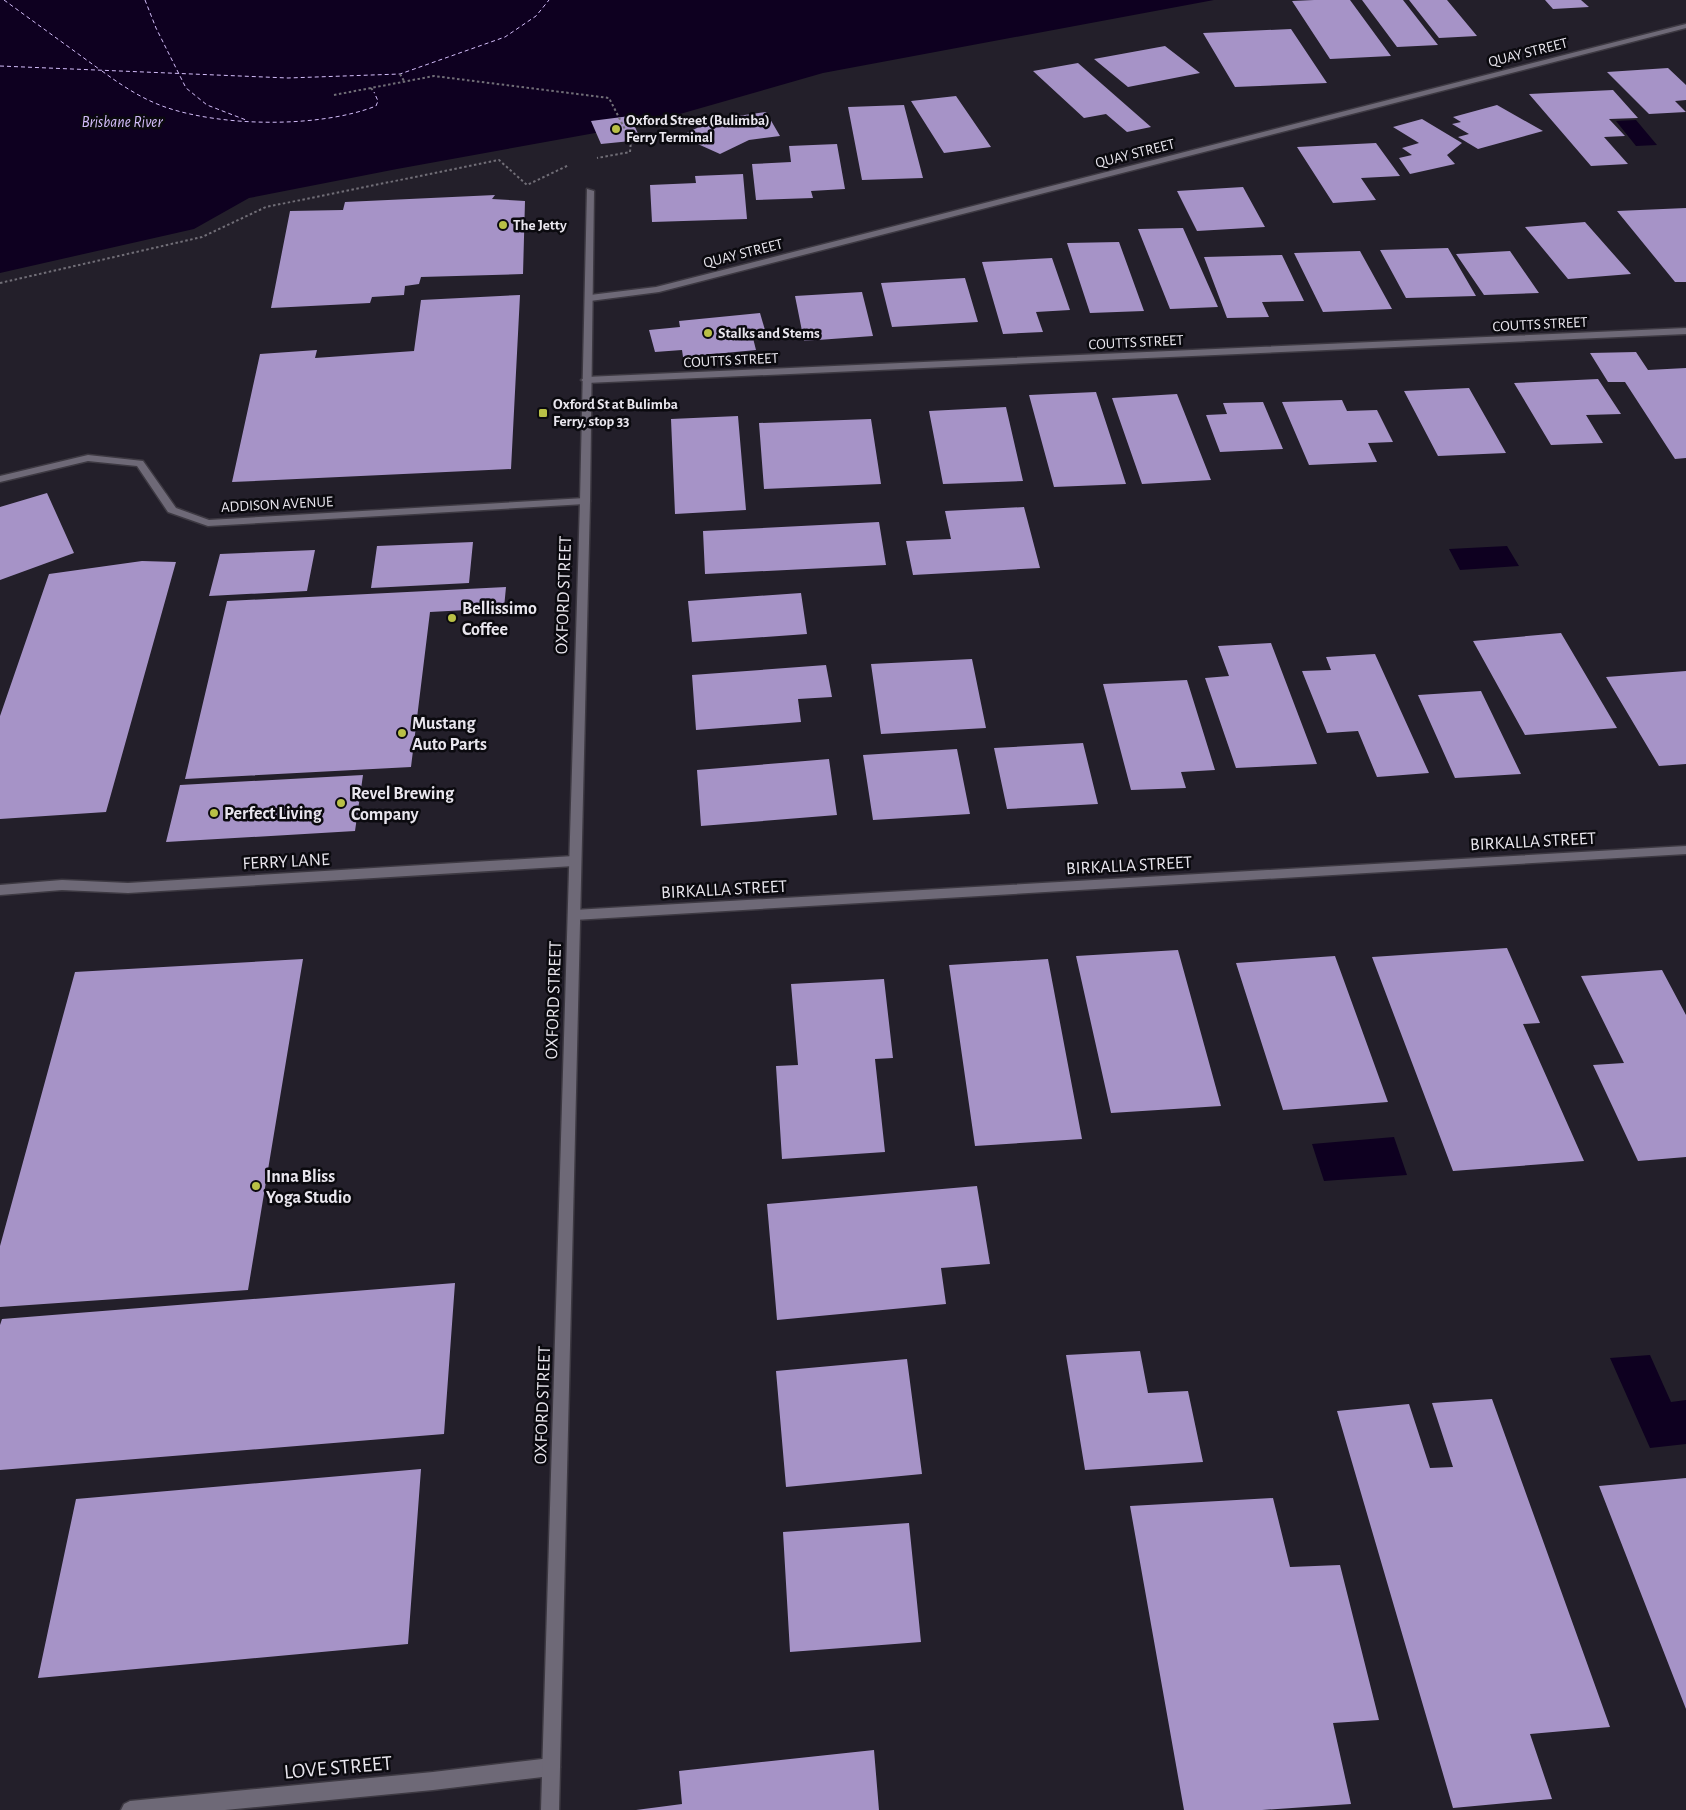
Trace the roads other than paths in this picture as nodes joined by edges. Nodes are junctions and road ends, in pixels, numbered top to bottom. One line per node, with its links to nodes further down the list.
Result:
1 (1686, 26): 3 (street, QUAY STREET)
2 (590, 191): 3 (street, OXFORD STREET)
3 (590, 298): 5 (street, OXFORD STREET)
4 (1686, 331): 5 (street, COUTTS STREET)
5 (586, 380): 7 (street, OXFORD STREET)
6 (0, 479): 7 (street, ADDISON AVENUE)
7 (585, 501): 9 (street, OXFORD STREET)
8 (1686, 850): 11 (street, BIRKALLA STREET)
9 (574, 861): 10 (street, FERRY LANE); 11 (street, OXFORD STREET)
10 (0, 890)
11 (574, 916): 12 (street, OXFORD STREET)
12 (551, 1767): 13 (street, LOVE STREET); 14 (street, OXFORD STREET)
13 (130, 1810)
14 (550, 1810)

